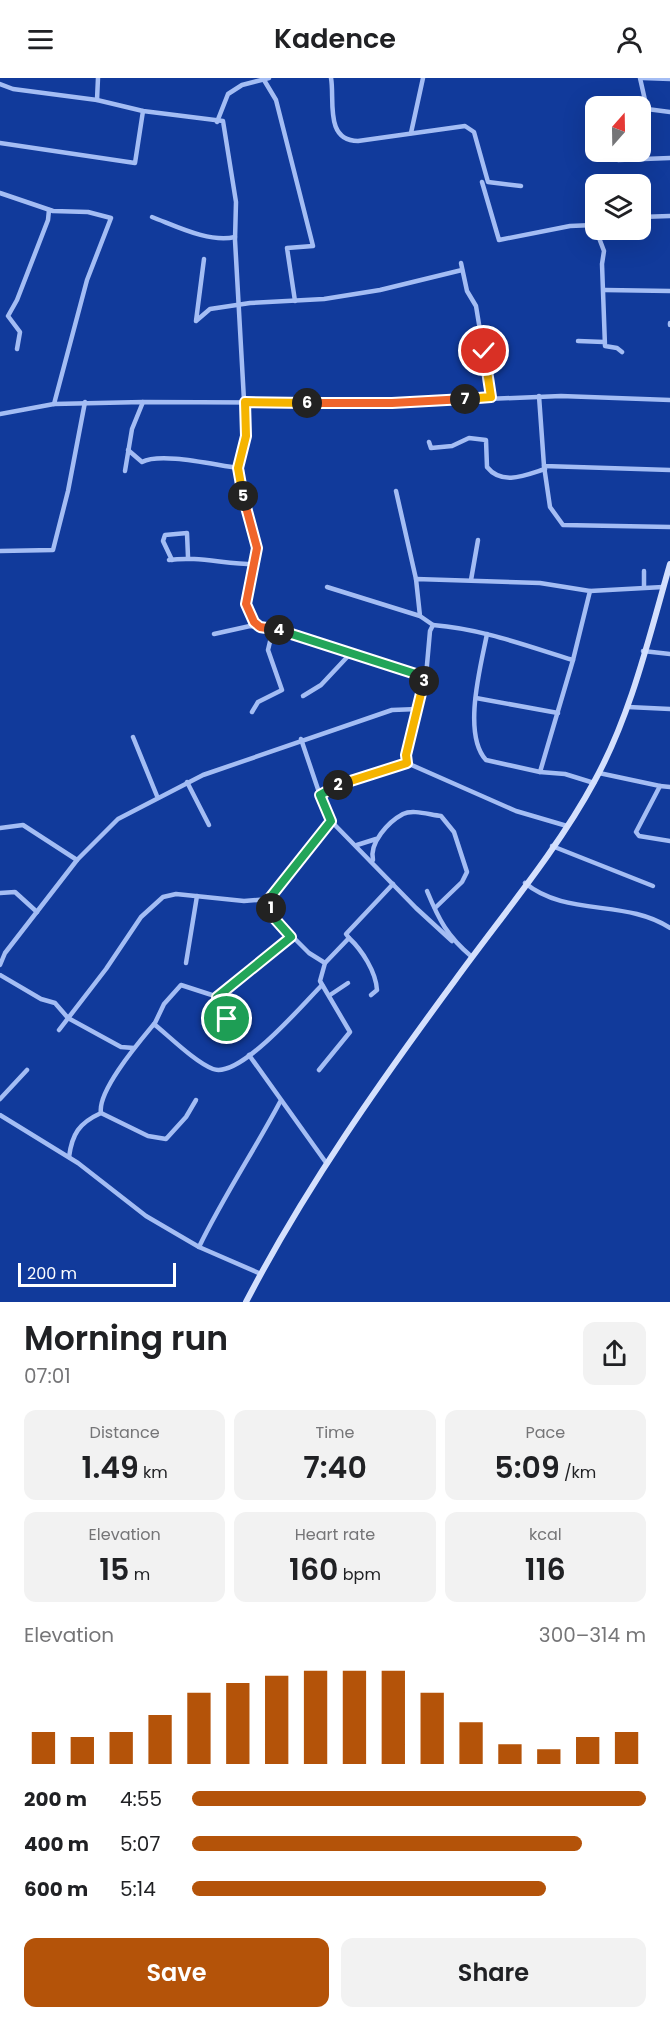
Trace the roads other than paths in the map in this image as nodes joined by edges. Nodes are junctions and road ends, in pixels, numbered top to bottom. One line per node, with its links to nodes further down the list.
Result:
1 (98, 78): 8 (street)
2 (331, 78): 12 (street)
3 (423, 78): 12 (street)
4 (641, 78): 6 (street); 10 (street)
5 (266, 79): 11 (street); 31 (street)
6 (670, 79)
7 (0, 84): 8 (street)
8 (97, 100): 9 (street)
9 (143, 111): 11 (street); 13 (street)
10 (670, 112)
11 (220, 119): 24 (street)
12 (411, 133): 17 (street)
13 (0, 143)
14 (670, 158): 15 (street)
15 (651, 159)
16 (482, 182): 23 (street)
17 (521, 186)
18 (0, 193): 19 (street)
19 (49, 210): 35 (street); 43 (street)
20 (152, 216): 24 (street)
21 (670, 216): 22 (street)
22 (651, 217)
23 (585, 226)
24 (235, 237): 32 (street)
25 (600, 240): 29 (street)
26 (204, 259): 32 (street)
27 (461, 263): 28 (street)
28 (462, 270): 31 (street); 38 (street)
29 (605, 290): 30 (street); 34 (street)
30 (670, 291)
31 (295, 301): 32 (street)
32 (239, 306): 42 (street)
33 (578, 340): 34 (street)
34 (604, 342): 36 (street)
35 (17, 349)
36 (622, 352)
37 (539, 396): 38 (street); 39 (street); 48 (street)
38 (491, 397): 42 (street)
39 (670, 400)
40 (85, 402): 41 (street); 43 (street); 54 (street)
41 (143, 402): 42 (street); 46 (street)
42 (245, 402): 47 (street)
43 (54, 404): 44 (street)
44 (0, 414)
45 (429, 442): 48 (street)
46 (128, 450): 47 (street); 50 (street)
47 (238, 468): 56 (street)
48 (544, 468): 49 (street); 52 (street)
49 (670, 470)
50 (125, 471)
51 (396, 491): 60 (street)
52 (670, 528)
53 (478, 540): 61 (street)
54 (0, 552)
55 (188, 558): 55 (street); 56 (street)
56 (254, 564): 68 (street)
57 (670, 564): 59 (street)
58 (644, 571): 63 (street)
59 (669, 574): 64 (street)
60 (416, 579): 61 (street); 66 (street)
61 (471, 580): 65 (street)
62 (327, 587): 66 (street)
63 (644, 587): 64 (street); 65 (street)
64 (663, 587): 72 (street)
65 (590, 591): 75 (street)
66 (420, 616): 67 (street)
67 (433, 625): 71 (street); 76 (street)
68 (260, 627): 69 (street); 70 (street)
69 (273, 629): 73 (street); 82 (street)
70 (214, 634)
71 (487, 634): 75 (street); 78 (street)
72 (643, 651): 74 (street); 79 (street)
73 (350, 654): 76 (street); 77 (street)
74 (670, 654)
75 (573, 660): 83 (street)
76 (425, 677): 80 (street)
77 (303, 696)
78 (476, 698): 83 (street); 87 (street)
79 (628, 707): 81 (street); 88 (street)
80 (417, 709): 85 (street); 86 (street)
81 (670, 709)
82 (252, 712)
83 (558, 713): 87 (street)
84 (133, 737): 94 (street)
85 (301, 739): 89 (street); 93 (street)
86 (407, 763): 93 (street); 97 (street)
87 (540, 772): 90 (street)
88 (599, 773): 90 (street); 91 (street)
89 (187, 782): 94 (street); 96 (street)
90 (594, 783): 97 (street)
91 (660, 786): 92 (street); 100 (street)
92 (670, 787)
93 (320, 795): 95 (street)
94 (157, 796): 103 (street)
95 (331, 821): 101 (street); 111 (street)
96 (209, 825)
97 (567, 826): 102 (street)
98 (0, 828): 103 (street)
99 (376, 839): 101 (street); 104 (street); 112 (street)
100 (670, 841)
101 (357, 845): 104 (street)
102 (552, 846): 105 (street); 107 (street)
103 (76, 860): 113 (street)
104 (374, 863): 106 (street)
105 (525, 883): 114 (street); 118 (street)
106 (393, 884): 116 (street); 117 (street)
107 (653, 886)
108 (427, 891): 112 (street)
109 (0, 893): 113 (street)
110 (196, 896): 111 (street); 119 (street); 128 (street)
111 (269, 899): 115 (street)
112 (435, 909): 117 (street)
113 (37, 912): 121 (street)
114 (670, 928)
115 (291, 937): 120 (street); 127 (street)
116 (349, 938): 120 (street); 126 (street)
117 (453, 941): 118 (street)
118 (472, 957): 142 (street)
119 (186, 963)
120 (325, 963): 124 (street)
121 (0, 964)
122 (0, 975): 128 (street)
123 (348, 983): 125 (street)
124 (322, 985): 125 (street); 133 (street)
125 (330, 995): 135 (street)
126 (371, 995)
127 (217, 997): 129 (street); 131 (street)
128 (68, 1018): 130 (street); 132 (street)
129 (154, 1025): 132 (street); 133 (street)
130 (59, 1030)
131 (224, 1037)
132 (134, 1048): 139 (street)
133 (249, 1055): 138 (street)
134 (27, 1070): 136 (street)
135 (319, 1070)
136 (0, 1099)
137 (196, 1100): 139 (street)
138 (280, 1102): 142 (street); 143 (street)
139 (101, 1113): 141 (street)
140 (0, 1115): 141 (street)
141 (69, 1158): 143 (street)
142 (327, 1164): 144 (street)
143 (199, 1247): 144 (street)
144 (261, 1274): 145 (street)
145 (246, 1302)

